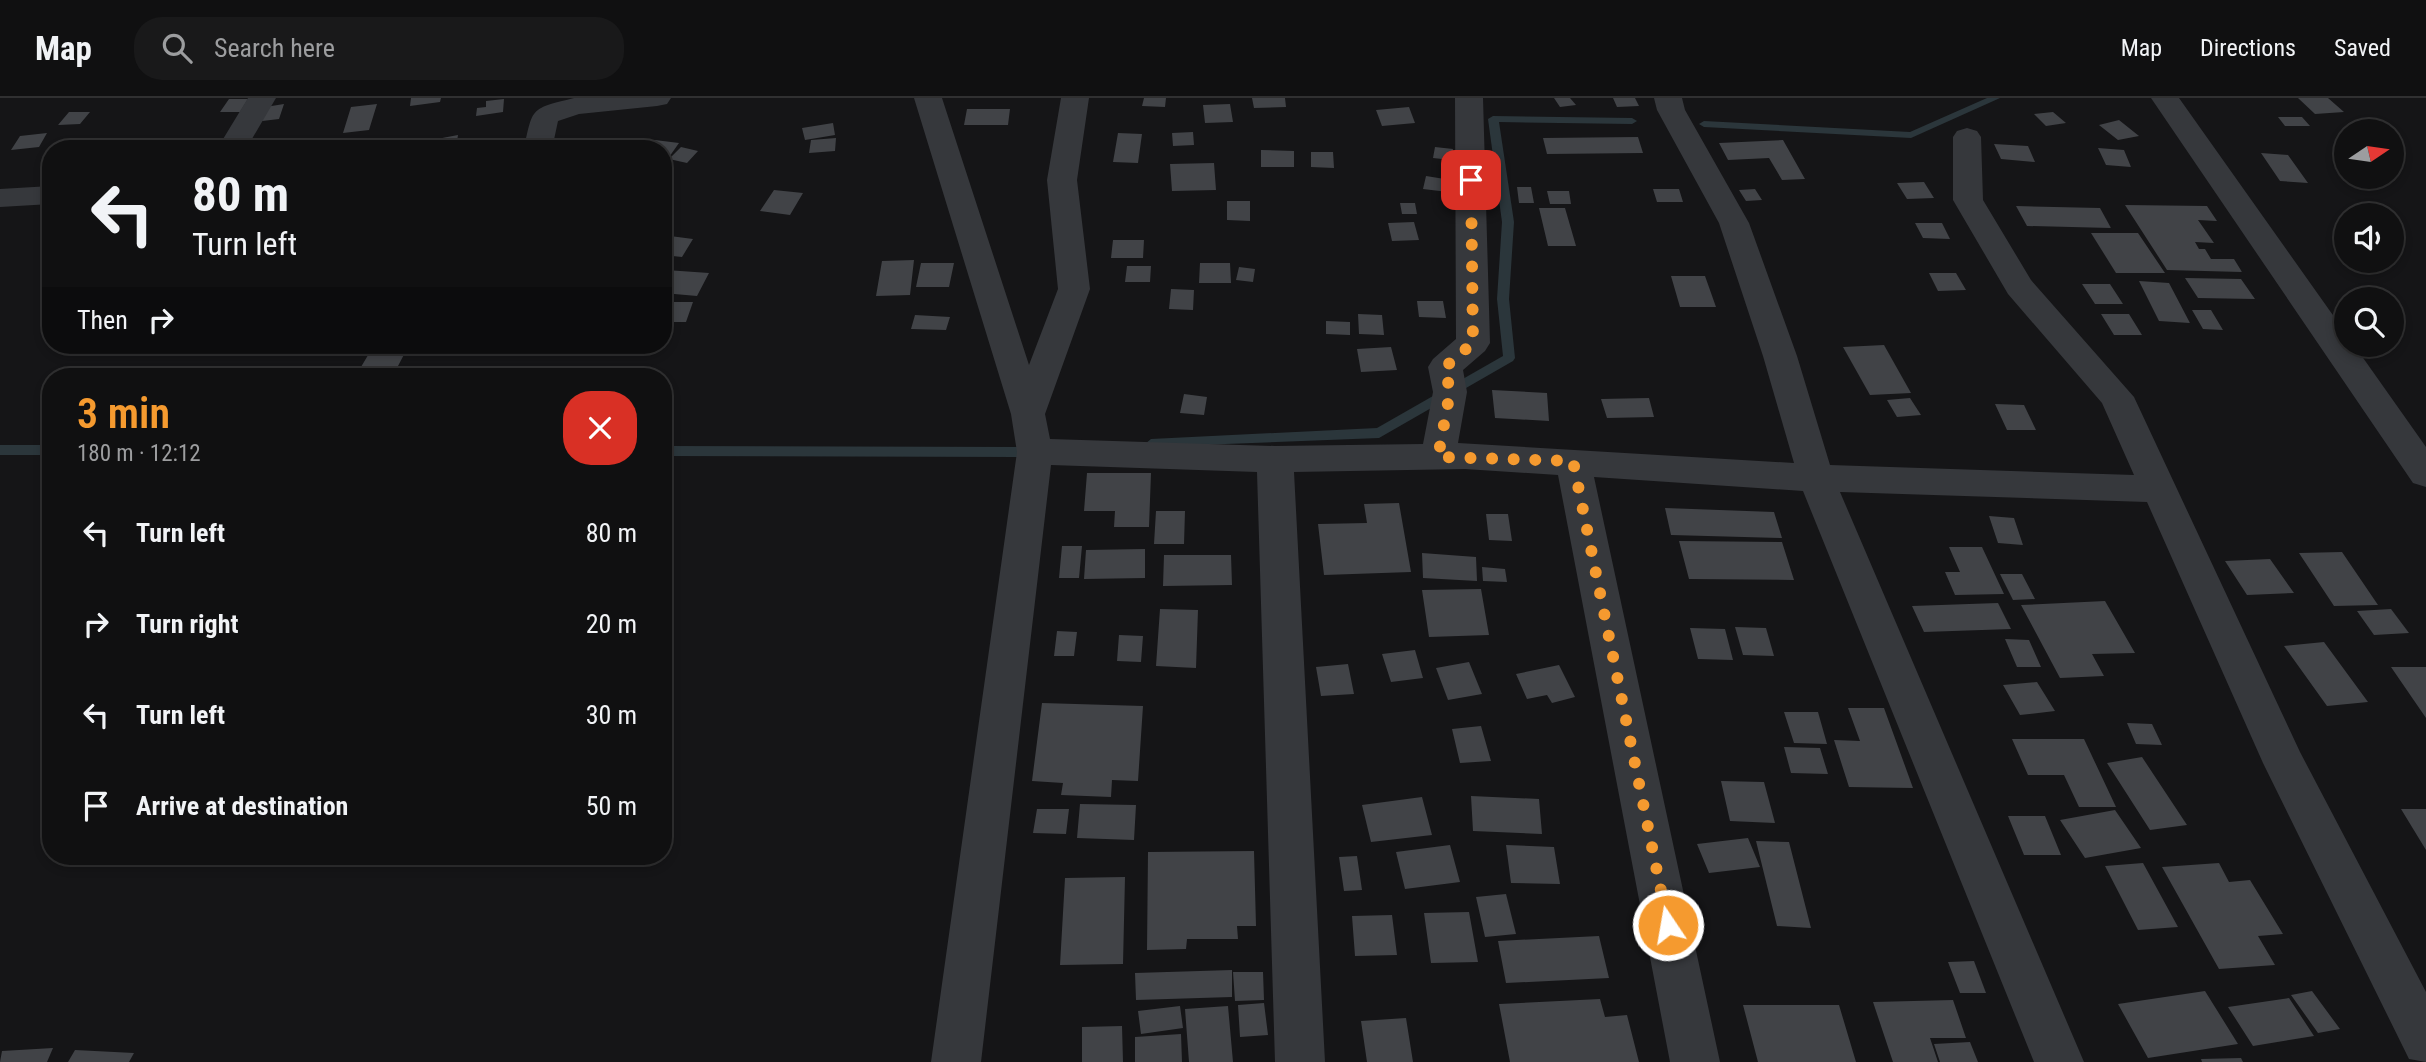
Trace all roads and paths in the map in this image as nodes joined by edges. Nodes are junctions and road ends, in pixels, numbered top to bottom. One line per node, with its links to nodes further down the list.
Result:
1 (262, 98): 9 (street)
2 (657, 98): 10 (street)
3 (928, 98): 13 (street)
4 (1075, 98): 13 (street)
5 (1469, 98): 14 (street)
6 (1668, 98): 18 (street)
7 (2165, 98): 15 (street)
8 (1967, 137): 19 (street)
9 (236, 140)
10 (540, 140)
11 (42, 196): 12 (street)
12 (0, 198)
13 (1032, 433): 16 (street); 21 (street)
14 (1438, 457): 16 (street); 17 (street)
15 (2421, 458)
16 (1275, 459): 22 (street)
17 (1573, 461): 18 (street); 23 (street)
18 (1816, 478): 19 (street); 24 (street)
19 (2159, 489): 20 (street)
20 (2426, 1042)
21 (956, 1062)
22 (1300, 1062)
23 (1695, 1062)
24 (2059, 1062)

